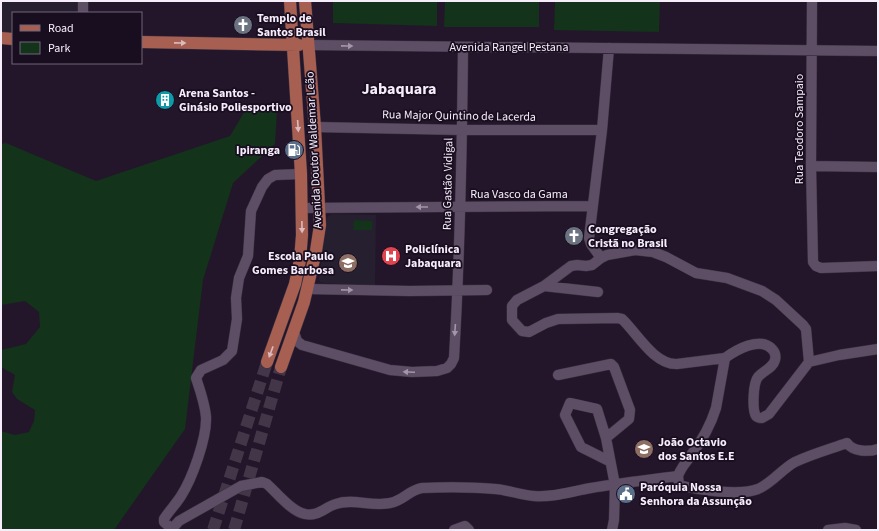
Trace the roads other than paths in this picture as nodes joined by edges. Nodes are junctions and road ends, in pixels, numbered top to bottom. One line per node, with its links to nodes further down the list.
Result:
1 (83, 1): 5 (street)
2 (290, 1): 9 (main road, Avenida Doutor Waldemar Leão)
3 (305, 1): 10 (main road, Avenida Doutor Waldemar Leão)
4 (812, 1): 13 (street, Rua Teodoro Sampaio)
5 (83, 12)
6 (1, 38): 7 (main road)
7 (12, 39)
8 (142, 42): 9 (main road, Avenida Rangel Pestana, one-way to 9)
9 (292, 45): 10 (main road, Avenida Rangel Pestana); 20 (main road, Avenida Doutor Waldemar Leão, one-way to 20)
10 (308, 45): 11 (street, Avenida Rangel Pestana, one-way to 11); 15 (main road, Avenida Doutor Waldemar Leão)
11 (463, 47): 12 (street, Avenida Rangel Pestana); 16 (street, Rua Gastão Vidigal)
12 (609, 48): 13 (street, Avenida Rangel Pestana); 17 (street)
13 (812, 50): 14 (street, Avenida Rangel Pestana); 18 (street, Rua Teodoro Sampaio)
14 (878, 51)
15 (315, 127): 16 (street, Rua Major Quintino de Lacerda); 22 (main road, Avenida Doutor Waldemar Leão)
16 (462, 130): 17 (street, Rua Major Quintino de Lacerda); 23 (street, Rua Gastão Vidigal)
17 (602, 130): 21 (street)
18 (812, 166): 19 (street); 26 (street, Rua Teodoro Sampaio)
19 (878, 167)
20 (301, 174): 24 (main road, Avenida Doutor Waldemar Leão); 45 (street)
21 (592, 206): 23 (street, Rua Vasco da Gama); 25 (street)
22 (319, 207): 23 (street, Rua Vasco da Gama, one-way to 22); 24 (street, Rua Vasco da Gama); 28 (main road, Avenida Doutor Waldemar Leão)
23 (461, 207): 30 (street, Rua Gastão Vidigal)
24 (302, 208): 35 (main road, Avenida Doutor Waldemar Leão, one-way to 35)
25 (601, 258): 27 (street); 36 (street)
26 (878, 266)
27 (544, 286): 31 (street); 34 (street)
28 (308, 289): 30 (street, one-way to 30); 32 (main road, Avenida Doutor Waldemar Leão)
29 (487, 290): 30 (street)
30 (458, 291): 32 (street, Rua Gastão Vidigal, one-way to 32)
31 (598, 292)
32 (294, 332): 37 (main road, Avenida Doutor Waldemar Leão)
33 (878, 349): 36 (street)
34 (725, 358): 36 (street); 42 (street)
35 (267, 362)
36 (809, 362)
37 (281, 367)
38 (558, 375): 39 (street)
39 (606, 438): 41 (street); 41 (street)
40 (878, 449): 42 (street)
41 (609, 461): 43 (street)
42 (678, 476): 43 (street)
43 (614, 486): 45 (street); 47 (street)
44 (467, 528): 46 (street)
45 (171, 529)
46 (454, 530)
47 (612, 530)
48 (828, 530): 49 (street)
49 (856, 530)

